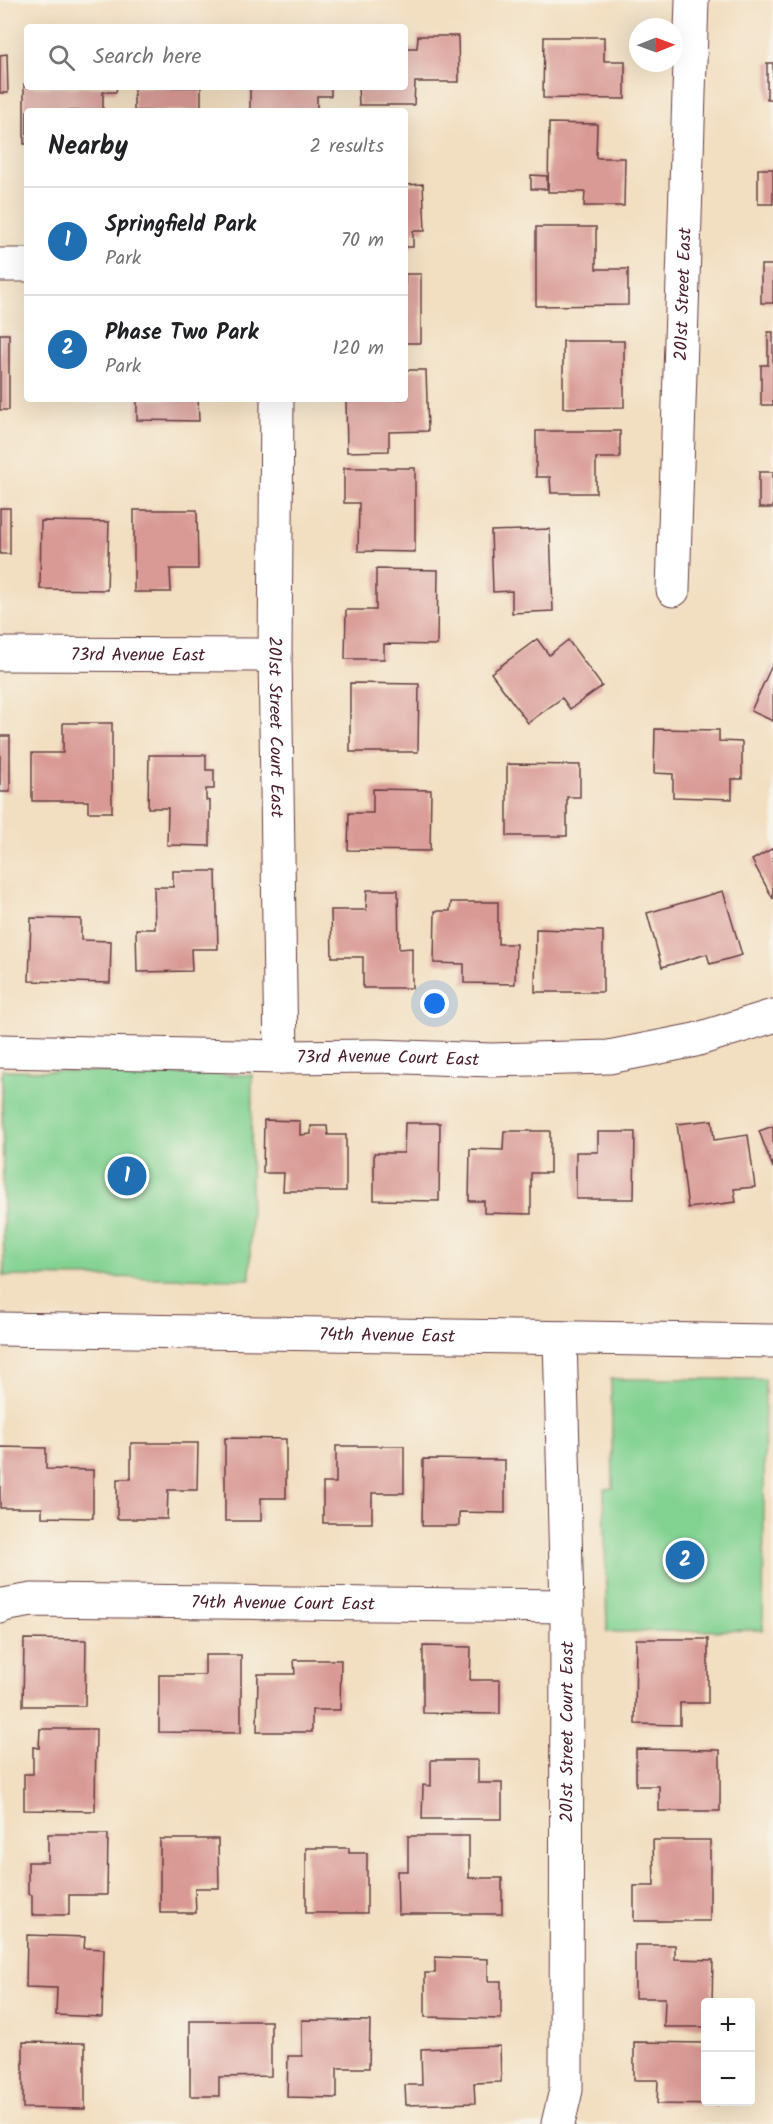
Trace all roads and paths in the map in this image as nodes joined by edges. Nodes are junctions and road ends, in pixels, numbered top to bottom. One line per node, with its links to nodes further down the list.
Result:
1 (692, 0): 5 (street, 201st Street East)
2 (0, 265): 3 (street)
3 (24, 265)
4 (277, 402): 7 (street, 201st Street Court East)
5 (673, 590)
6 (0, 654): 7 (street, 73rd Avenue East)
7 (275, 655): 10 (street, 201st Street Court East)
8 (773, 1016): 10 (street, 73rd Avenue Court East)
9 (0, 1051): 10 (street, 73rd Avenue Court East)
10 (281, 1057)
11 (0, 1329): 12 (street, 74th Avenue East)
12 (560, 1338): 13 (street, 74th Avenue East); 14 (street, 201st Street Court East)
13 (773, 1341)
14 (567, 1606): 15 (street, 74th Avenue Court East); 16 (street, 201st Street Court East)
15 (0, 1607)
16 (558, 2124)

